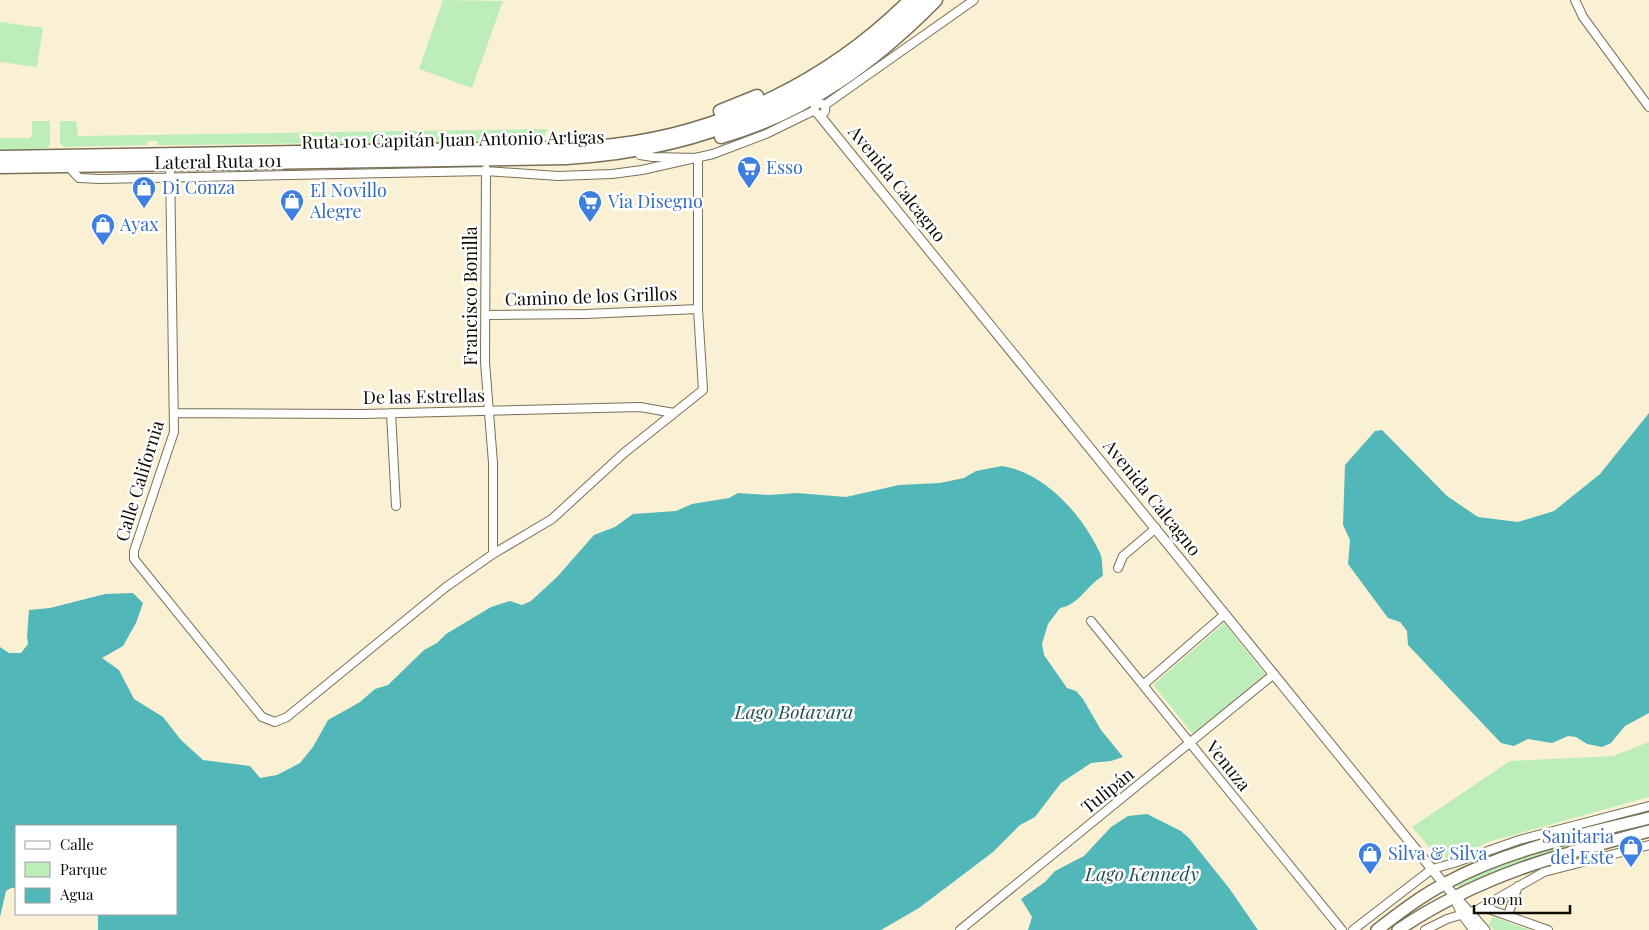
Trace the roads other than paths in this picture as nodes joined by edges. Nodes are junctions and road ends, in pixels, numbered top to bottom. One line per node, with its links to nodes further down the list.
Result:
1 (898, 0): 9 (highway)
2 (910, 0): 9 (highway, Ruta 101 Capitán Juan Antonio Artigas)
3 (923, 0): 10 (highway, Ruta 101 Capitán Juan Antonio Artigas)
4 (936, 0): 11 (highway)
5 (974, 0): 8 (street, Lateral Ruta 101)
6 (1575, 0): 7 (street)
7 (1649, 107)
8 (822, 113): 14 (street, Lateral Ruta 101); 29 (street, Avenida Calcagno)
9 (661, 136): 12 (highway, Ruta 101 Capitán Juan Antonio Artigas)
10 (625, 153): 11 (highway); 13 (highway, Ruta 101 Capitán Juan Antonio Artigas)
11 (640, 155): 14 (street)
12 (0, 157)
13 (486, 158): 16 (highway, Ruta 101 Capitán Juan Antonio Artigas); 19 (street, Francisco Bonilla)
14 (698, 158): 19 (street, Lateral Ruta 101); 22 (street)
15 (170, 163): 16 (highway, Ruta 101 Capitán Juan Antonio Artigas); 17 (highway, Ruta 101 Capitán Juan Antonio Artigas); 21 (street, Calle California)
16 (214, 163): 20 (street)
17 (67, 165): 18 (highway, Ruta 101 Capitán Juan Antonio Artigas); 21 (street, Lateral Ruta 101)
18 (0, 167)
19 (486, 172): 20 (street, Lateral Ruta 101); 23 (street, Francisco Bonilla)
20 (224, 176): 21 (street, Lateral Ruta 101)
21 (171, 178): 25 (street, Calle California)
22 (698, 309): 23 (street, Camino de los Grillos); 27 (street)
23 (485, 315): 24 (street, Francisco Bonilla)
24 (490, 412): 26 (street, De las Estrellas); 27 (street, De las Estrellas); 30 (street, Francisco Bonilla)
25 (175, 413): 26 (street, De las Estrellas); 30 (street, Calle California)
26 (391, 413): 28 (street)
27 (674, 413): 30 (street)
28 (396, 506)
29 (1156, 528): 31 (street); 32 (street, Avenida Calcagno)
30 (493, 554)
31 (1118, 568)
32 (1226, 614): 34 (street, Avenida Calcagno); 35 (street)
33 (1091, 621): 35 (street, Venuza)
34 (1274, 674): 36 (street, Tulipán); 41 (street, Avenida Calcagno)
35 (1143, 685): 36 (street, Venuza)
36 (1191, 743): 49 (street, Tulipán); 50 (street, Venuza)
37 (1649, 806): 41 (street)
38 (1649, 818): 42 (main road)
39 (1649, 831): 44 (main road)
40 (1649, 845): 43 (street)
41 (1432, 869): 42 (street, Avenida Calcagno); 51 (street)
42 (1444, 884): 44 (street, Avenida Calcagno); 52 (main road)
43 (1518, 886): 45 (street); 47 (street)
44 (1454, 896): 46 (street, Avenida Calcagno); 53 (main road)
45 (1483, 907): 46 (street); 47 (street)
46 (1466, 914): 48 (street); 54 (street, Avenida Calcagno); 55 (street, Avenida Calcagno)
47 (1508, 915): 56 (street)
48 (1430, 929)
49 (960, 930)
50 (1342, 930)
51 (1353, 930)
52 (1377, 930)
53 (1398, 930)
54 (1474, 930)
55 (1484, 930)
56 (1548, 930)

